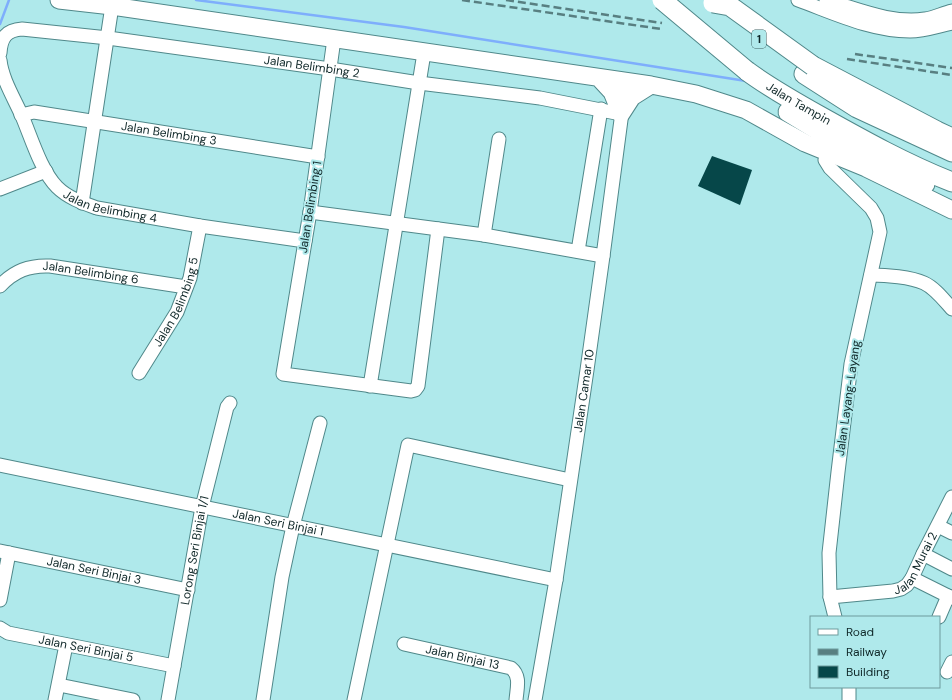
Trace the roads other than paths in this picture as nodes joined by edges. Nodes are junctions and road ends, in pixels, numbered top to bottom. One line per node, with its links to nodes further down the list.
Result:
1 (59, 0): 6 (main road)
2 (662, 0): 19 (highway, Jalan Tampin, bridge)
3 (798, 0): 8 (street)
4 (826, 0): 7 (street)
5 (711, 2): 15 (highway, bridge)
6 (112, 6): 9 (street); 10 (main road)
7 (952, 11)
8 (952, 23)
9 (108, 38): 11 (street, Jalan Belimbing 2); 14 (street, Jalan Belimbing 2); 25 (street)
10 (334, 39): 12 (main road); 14 (street, Jalan Belimbing 1)
11 (0, 53)
12 (424, 53): 16 (main road); 18 (street)
13 (0, 60): 21 (street, Jalan Belimbing 4)
14 (330, 69): 18 (street, Jalan Belimbing 2); 30 (street, Jalan Belimbing 1)
15 (808, 70): 26 (highway); 29 (highway)
16 (599, 78): 17 (main road); 23 (main road)
17 (626, 82): 20 (main road); 23 (street, Jalan Camar 10)
18 (419, 83): 22 (street, Jalan Belimbing 2); 36 (street)
19 (765, 84): 33 (highway, Jalan Tampin); 33 (highway)
20 (651, 85): 23 (main road); 28 (main road)
21 (5, 90): 24 (street, Jalan Belimbing 4)
22 (601, 109): 23 (street, Jalan Belimbing 2); 41 (street)
23 (621, 114): 42 (street, Jalan Camar 10)
24 (21, 115): 25 (street, Jalan Belimbing 3); 31 (street, Jalan Belimbing 4)
25 (95, 122): 30 (street, Jalan Belimbing 3); 34 (street)
26 (952, 138)
27 (498, 139): 39 (street)
28 (827, 152): 33 (main road); 43 (street, Jalan Layang-Layang)
29 (952, 152)
30 (318, 156): 35 (street, Jalan Belimbing 1)
31 (46, 171): 32 (street); 34 (street, Jalan Belimbing 4)
32 (0, 188)
33 (951, 194)
34 (82, 203): 37 (street, Jalan Belimbing 4)
35 (310, 212): 36 (street); 40 (street, Jalan Belimbing 1)
36 (396, 223): 38 (street); 48 (street)
37 (200, 226): 40 (street, Jalan Belimbing 4); 45 (street, Jalan Belimbing 5)
38 (438, 229): 39 (street); 48 (street)
39 (484, 235): 41 (street)
40 (305, 241): 48 (street, Jalan Belimbing 1)
41 (578, 251): 42 (street)
42 (603, 256): 52 (street, Jalan Camar 10)
43 (871, 275): 46 (street); 65 (street, Jalan Layang-Layang)
44 (0, 286): 45 (street, Jalan Belimbing 6)
45 (186, 288): 47 (street, Jalan Belimbing 5)
46 (952, 309)
47 (139, 373)
48 (370, 386)
49 (230, 403): 54 (street, Lorong Seri Binjai 1/1)
50 (320, 423): 55 (street)
51 (0, 465): 54 (street, Jalan Seri Binjai 1)
52 (570, 480): 58 (street); 63 (street, Jalan Camar 10)
53 (952, 501): 56 (street, Jalan Murai 2)
54 (202, 507): 55 (street, Jalan Seri Binjai 1); 64 (street, Lorong Seri Binjai 1/1)
55 (293, 526): 58 (street, Jalan Seri Binjai 1); 79 (street)
56 (938, 526): 57 (street); 60 (street, Jalan Murai 2)
57 (952, 533)
58 (387, 545): 63 (street, Jalan Seri Binjai 1); 80 (street)
59 (4, 552): 64 (street, Jalan Seri Binjai 3); 67 (street)
60 (923, 554): 61 (street); 62 (street, Jalan Murai 2)
61 (952, 569)
62 (912, 578): 65 (street, Jalan Murai 2); 66 (street)
63 (556, 580): 82 (street, Jalan Camar 10)
64 (188, 590): 73 (street, Lorong Seri Binjai 1/1)
65 (830, 597): 68 (street, Jalan Layang-Layang)
66 (950, 597): 69 (street)
67 (0, 600)
68 (835, 616)
69 (940, 616)
70 (0, 628): 72 (street, Jalan Seri Binjai 5)
71 (404, 644): 81 (street, Jalan Binjai 13)
72 (66, 645): 73 (street, Jalan Seri Binjai 5); 74 (street)
73 (174, 666): 78 (street, Lorong Seri Binjai 1/1)
74 (59, 685): 76 (street); 77 (street)
75 (849, 688): 83 (street)
76 (55, 700)
77 (133, 700)
78 (168, 700)
79 (263, 700)
80 (354, 700)
81 (516, 700)
82 (535, 700)
83 (849, 700)

